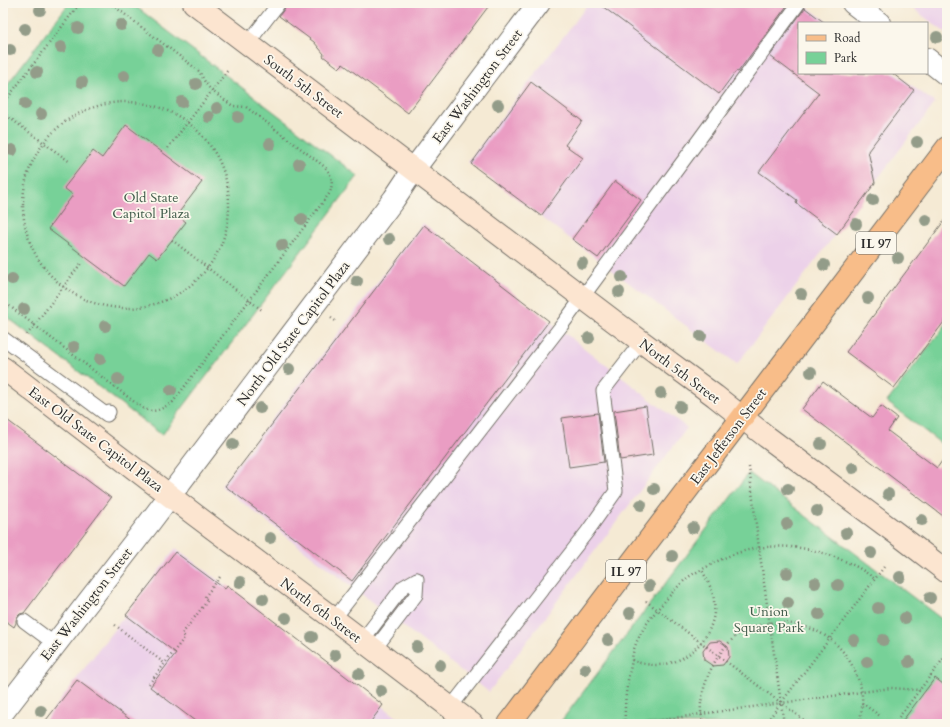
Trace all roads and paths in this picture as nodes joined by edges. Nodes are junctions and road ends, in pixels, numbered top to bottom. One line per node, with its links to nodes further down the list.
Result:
1 (80, 3): 14 (path)
2 (110, 3): 13 (path)
3 (194, 3): 9 (main road, South 5th Street)
4 (279, 3): 9 (lane)
5 (540, 3): 21 (street, East Washington Street)
6 (799, 3): 26 (lane)
7 (853, 3): 8 (street)
8 (879, 22)
9 (248, 43): 21 (main road, South 5th Street)
10 (928, 60): 12 (street)
11 (228, 70): 13 (path)
12 (947, 75)
13 (212, 91): 16 (path); 27 (path)
14 (3, 104)
15 (3, 113): 17 (path)
16 (188, 122): 17 (path); 18 (path); 24 (path)
17 (44, 144): 20 (path); 25 (path)
18 (168, 148)
19 (947, 148): 38 (main road, East Jefferson Street / IL 97)
20 (70, 162)
21 (414, 169): 26 (main road, North 5th Street); 40 (street, North Old State Capitol Plaza)
22 (172, 240): 24 (path)
23 (82, 262): 25 (path)
24 (207, 267): 25 (path); 27 (path)
25 (62, 287): 30 (path)
26 (582, 297): 33 (main road, North 5th Street); 49 (lane)
27 (250, 300): 29 (path); 30 (path)
28 (3, 301): 30 (path)
29 (263, 311)
30 (34, 325): 32 (path)
31 (3, 338): 37 (lane)
32 (23, 340)
33 (641, 342): 38 (main road, North 5th Street); 66 (lane)
34 (3, 368): 40 (main road, East Old State Capitol Plaza)
35 (3, 403): 36 (path)
36 (3, 412)
37 (109, 412)
38 (743, 418): 44 (main road, North 5th Street); 72 (main road, East Jefferson Street / IL 97)
39 (749, 467): 41 (path)
40 (170, 496): 49 (main road, North 6th Street); 55 (street, East Washington Street)
41 (759, 548): 43 (path); 46 (path); 51 (path)
42 (884, 567): 46 (path)
43 (702, 570): 48 (path); 54 (path)
44 (947, 572)
45 (220, 577): 60 (path)
46 (875, 579): 53 (path)
47 (646, 601): 48 (path)
48 (657, 609): 54 (path); 59 (path)
49 (334, 619): 56 (main road, North 6th Street)
50 (24, 621): 55 (lane)
51 (770, 622): 53 (path); 58 (path); 64 (path)
52 (115, 625): 60 (path)
53 (830, 638): 63 (path); 64 (path)
54 (701, 642): 58 (path); 59 (path)
55 (55, 644): 67 (street, East Washington Street)
56 (368, 645): 56 (lane); 66 (main road, North 6th Street)
57 (947, 654): 62 (path)
58 (719, 656): 64 (path); 68 (path)
59 (632, 660): 73 (path)
60 (164, 663): 61 (path)
61 (149, 684)
62 (920, 690): 63 (path); 70 (path)
63 (862, 692): 64 (path); 65 (path)
64 (781, 703): 68 (path); 76 (path); 77 (path); 78 (path)
65 (862, 703): 69 (path); 79 (path)
66 (450, 708): 71 (main road, North 6th Street)
67 (3, 712)
68 (702, 714): 74 (path); 75 (path)
69 (880, 716)
70 (899, 717)
71 (472, 724)
72 (509, 724)
73 (625, 724)
74 (638, 724)
75 (703, 724)
76 (765, 724)
77 (784, 724)
78 (808, 724)
79 (859, 724)

